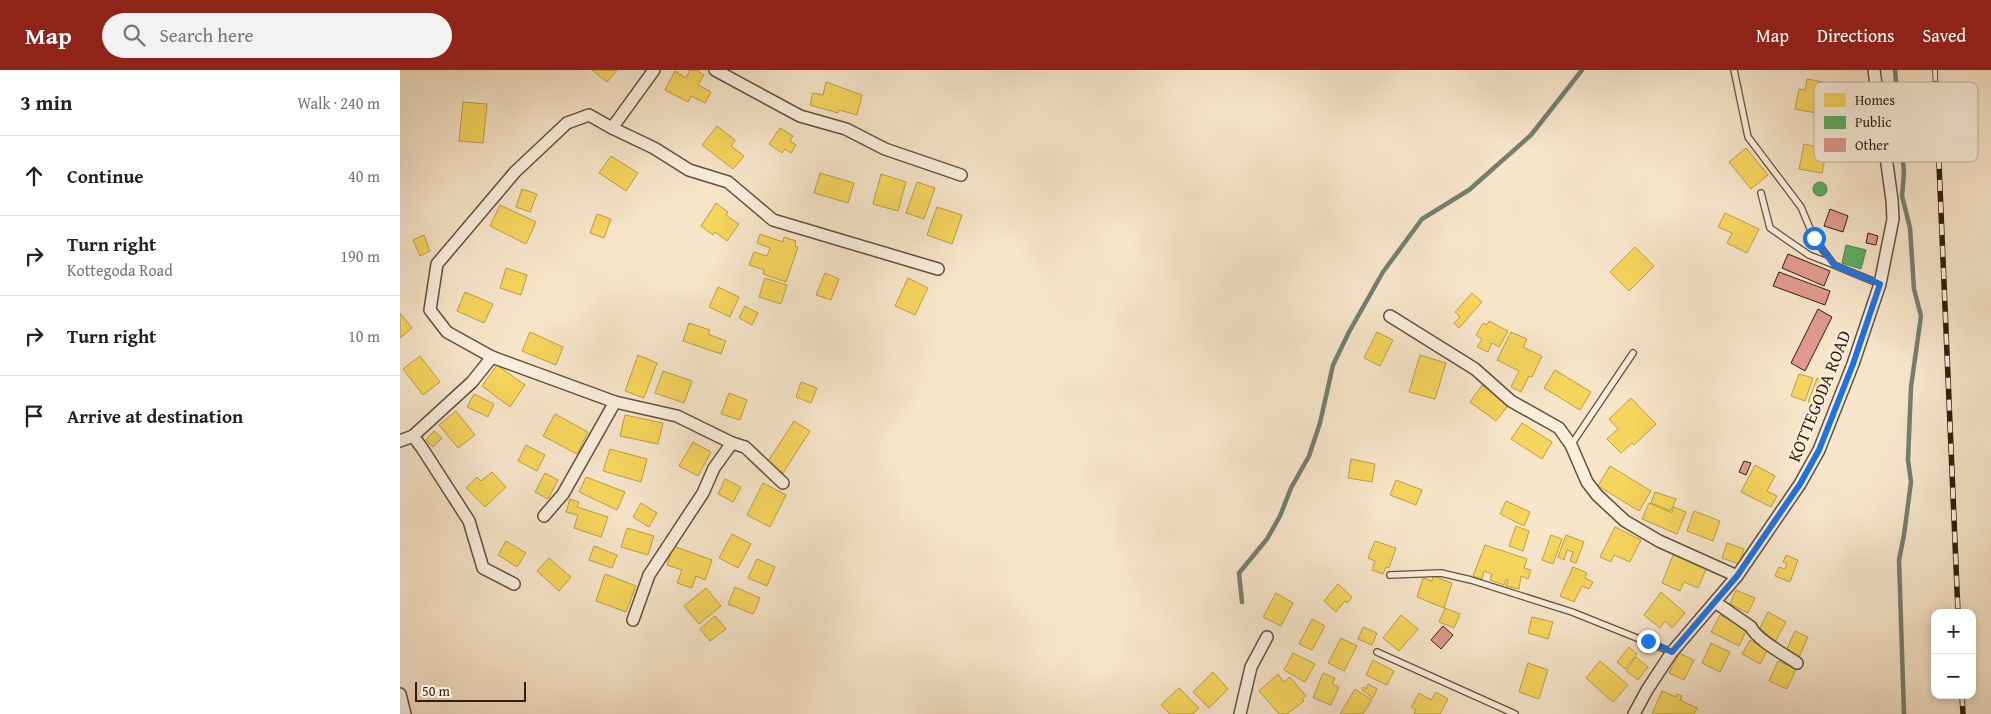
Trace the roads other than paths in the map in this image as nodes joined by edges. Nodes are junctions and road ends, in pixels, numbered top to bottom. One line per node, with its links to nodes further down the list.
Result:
1 (654, 70): 4 (street)
2 (714, 70): 6 (street)
3 (1734, 70): 8 (lane)
4 (612, 128): 9 (street); 13 (street)
5 (1887, 162): 10 (street, KOTTEGODA ROAD)
6 (961, 175)
7 (1761, 193): 8 (lane)
8 (1834, 265): 10 (lane)
9 (938, 269)
10 (1880, 284): 22 (street, KOTTEGODA ROAD)
11 (1390, 316): 18 (street)
12 (1633, 353): 18 (lane)
13 (492, 357): 14 (street); 15 (street)
14 (615, 402): 17 (street); 20 (street)
15 (413, 436): 16 (street); 23 (street)
16 (400, 440)
17 (732, 443): 19 (street); 25 (street)
18 (1571, 444): 22 (street)
19 (783, 483)
20 (544, 516)
21 (1390, 575): 28 (lane)
22 (1737, 576): 24 (street, KOTTEGODA ROAD)
23 (514, 584)
24 (1715, 602): 28 (street, KOTTEGODA ROAD); 29 (street)
25 (633, 620)
26 (1267, 637): 32 (street)
27 (1377, 652): 33 (lane)
28 (1672, 652): 34 (street, KOTTEGODA ROAD)
29 (1797, 663)
30 (400, 694): 31 (street)
31 (405, 714)
32 (1240, 714)
33 (1515, 714)
34 (1634, 714)

